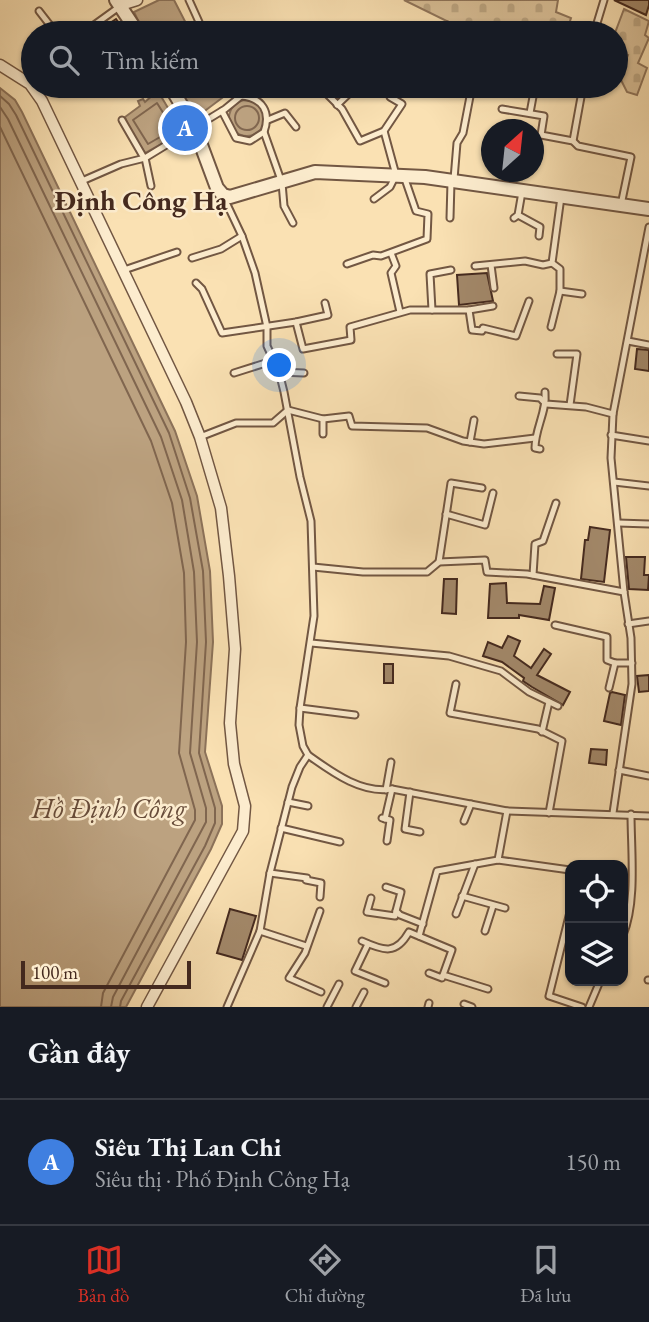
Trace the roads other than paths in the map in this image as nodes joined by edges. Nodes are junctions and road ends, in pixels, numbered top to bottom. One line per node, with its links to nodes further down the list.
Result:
1 (137, 0): 4 (street)
2 (189, 0): 9 (lane)
3 (604, 0): 10 (lane)
4 (119, 2): 7 (lane); 8 (street)
5 (38, 11): 6 (lane)
6 (46, 21)
7 (97, 21)
8 (131, 21)
9 (199, 21)
10 (598, 21)
11 (0, 65): 12 (street)
12 (21, 78)
13 (39, 98): 36 (street)
14 (177, 98): 29 (street)
15 (238, 98): 25 (lane)
16 (248, 98): 28 (lane)
17 (330, 98): 23 (lane)
18 (344, 98): 23 (lane)
19 (392, 98): 31 (lane)
20 (470, 98): 37 (lane)
21 (533, 98): 26 (lane)
22 (581, 98): 33 (lane)
23 (337, 105): 31 (lane)
24 (502, 109): 26 (lane)
25 (222, 111): 29 (lane); 32 (lane)
26 (530, 113): 33 (lane)
27 (122, 120): 34 (lane)
28 (268, 120): 30 (lane); 32 (lane)
29 (194, 126): 34 (lane); 41 (street)
30 (296, 127)
31 (384, 131): 35 (lane)
32 (264, 132): 38 (lane)
33 (573, 141): 44 (lane)
34 (144, 158): 36 (lane); 39 (lane)
35 (400, 176): 37 (street); 38 (street); 43 (lane); 52 (lane)
36 (82, 181): 58 (street)
37 (452, 182): 40 (street); 46 (lane)
38 (282, 183): 41 (street); 47 (lane)
39 (151, 186)
40 (522, 192): 42 (street); 50 (lane)
41 (223, 195): 49 (lane)
42 (561, 197): 44 (street); 54 (lane)
43 (374, 199)
44 (621, 205): 45 (street)
45 (649, 209)
46 (450, 218)
47 (293, 223)
48 (649, 227): 73 (lane)
49 (242, 236): 53 (lane); 71 (lane)
50 (539, 236)
51 (177, 252): 58 (lane)
52 (391, 253): 55 (lane); 69 (lane)
53 (191, 258)
54 (552, 263): 56 (lane); 62 (lane)
55 (347, 264)
56 (491, 265): 57 (lane); 61 (lane)
57 (475, 266)
58 (124, 270): 90 (street)
59 (451, 270): 67 (lane)
60 (196, 283): 71 (lane)
61 (494, 288)
62 (560, 291): 63 (lane); 72 (lane)
63 (582, 294)
64 (529, 301): 68 (lane)
65 (324, 303): 70 (lane)
66 (493, 306): 68 (lane)
67 (432, 310): 68 (lane); 69 (lane)
68 (469, 310)
69 (400, 312): 70 (lane)
70 (296, 322): 71 (lane)
71 (267, 327): 76 (lane)
72 (551, 327)
73 (628, 341): 74 (lane); 85 (lane)
74 (649, 345)
75 (557, 354): 83 (lane)
76 (272, 361): 77 (lane); 78 (lane)
77 (279, 372): 79 (lane); 84 (lane)
78 (234, 373)
79 (304, 373)
80 (545, 391): 82 (lane)
81 (519, 396): 82 (lane)
82 (546, 404): 83 (lane); 91 (lane)
83 (570, 405): 85 (lane)
84 (288, 410): 86 (lane); 90 (lane); 104 (lane)
85 (614, 414): 89 (lane)
86 (323, 419): 88 (lane); 93 (lane)
87 (474, 420): 93 (lane)
88 (323, 434)
89 (611, 435): 92 (lane); 95 (lane)
90 (200, 437): 169 (street)
91 (535, 438): 93 (lane); 94 (lane)
92 (649, 441)
93 (470, 442)
94 (540, 449)
95 (614, 482): 96 (lane); 101 (lane)
96 (649, 486)
97 (482, 488): 100 (lane)
98 (494, 493): 100 (lane)
99 (556, 503): 105 (lane)
100 (446, 514): 103 (lane)
101 (618, 523): 102 (lane); 106 (lane)
102 (649, 524)
103 (439, 562): 104 (lane); 105 (lane)
104 (313, 567): 110 (lane)
105 (533, 575): 106 (lane)
106 (624, 592): 108 (lane)
107 (649, 621): 108 (lane)
108 (628, 624): 112 (lane)
109 (555, 625): 111 (lane)
110 (311, 643): 115 (lane); 117 (lane)
111 (615, 663): 112 (lane); 114 (lane)
112 (632, 663): 122 (lane)
113 (456, 684): 119 (lane)
114 (610, 688)
115 (549, 702): 116 (lane); 119 (lane)
116 (558, 706)
117 (300, 708): 118 (lane); 120 (lane)
118 (355, 715)
119 (542, 732): 130 (lane)
120 (308, 754): 124 (lane); 126 (lane)
121 (391, 762): 124 (lane)
122 (619, 770): 123 (lane); 131 (lane)
123 (649, 776)
124 (389, 790): 125 (lane); 137 (lane)
125 (410, 792): 127 (lane); 136 (lane)
126 (288, 803): 128 (lane); 135 (lane)
127 (471, 804): 129 (lane); 134 (lane)
128 (308, 806)
129 (507, 811): 130 (lane); 139 (lane)
130 (549, 813): 131 (lane)
131 (613, 813): 132 (lane)
132 (631, 814): 133 (lane); 153 (lane)
133 (649, 816)
134 (464, 821)
135 (281, 828): 138 (lane); 142 (lane)
136 (421, 832)
137 (387, 841)
138 (341, 842)
139 (498, 860): 140 (lane); 141 (lane)
140 (475, 864): 144 (lane); 154 (lane)
141 (565, 869)
142 (270, 873): 145 (lane); 155 (lane)
143 (386, 887): 150 (lane)
144 (463, 896): 147 (lane); 151 (lane)
145 (320, 897)
146 (371, 898): 150 (lane)
147 (493, 906): 148 (lane); 156 (lane)
148 (505, 908)
149 (320, 911): 158 (lane)
150 (396, 911): 154 (lane)
151 (456, 914)
152 (567, 923): 173 (lane)
153 (628, 923)
154 (422, 924): 157 (lane)
155 (260, 931): 158 (lane); 168 (lane)
156 (485, 931)
157 (419, 936): 160 (lane); 161 (lane)
158 (306, 946): 165 (lane)
159 (429, 973): 160 (lane)
160 (443, 975): 164 (lane)
161 (385, 983)
162 (338, 984): 170 (lane)
163 (598, 986): 174 (lane)
164 (488, 989)
165 (321, 992)
166 (364, 992): 171 (lane)
167 (464, 1004): 172 (lane)
168 (230, 1006)
169 (147, 1007)
170 (327, 1007)
171 (356, 1007)
172 (472, 1007)
173 (582, 1007)
174 (589, 1007)

